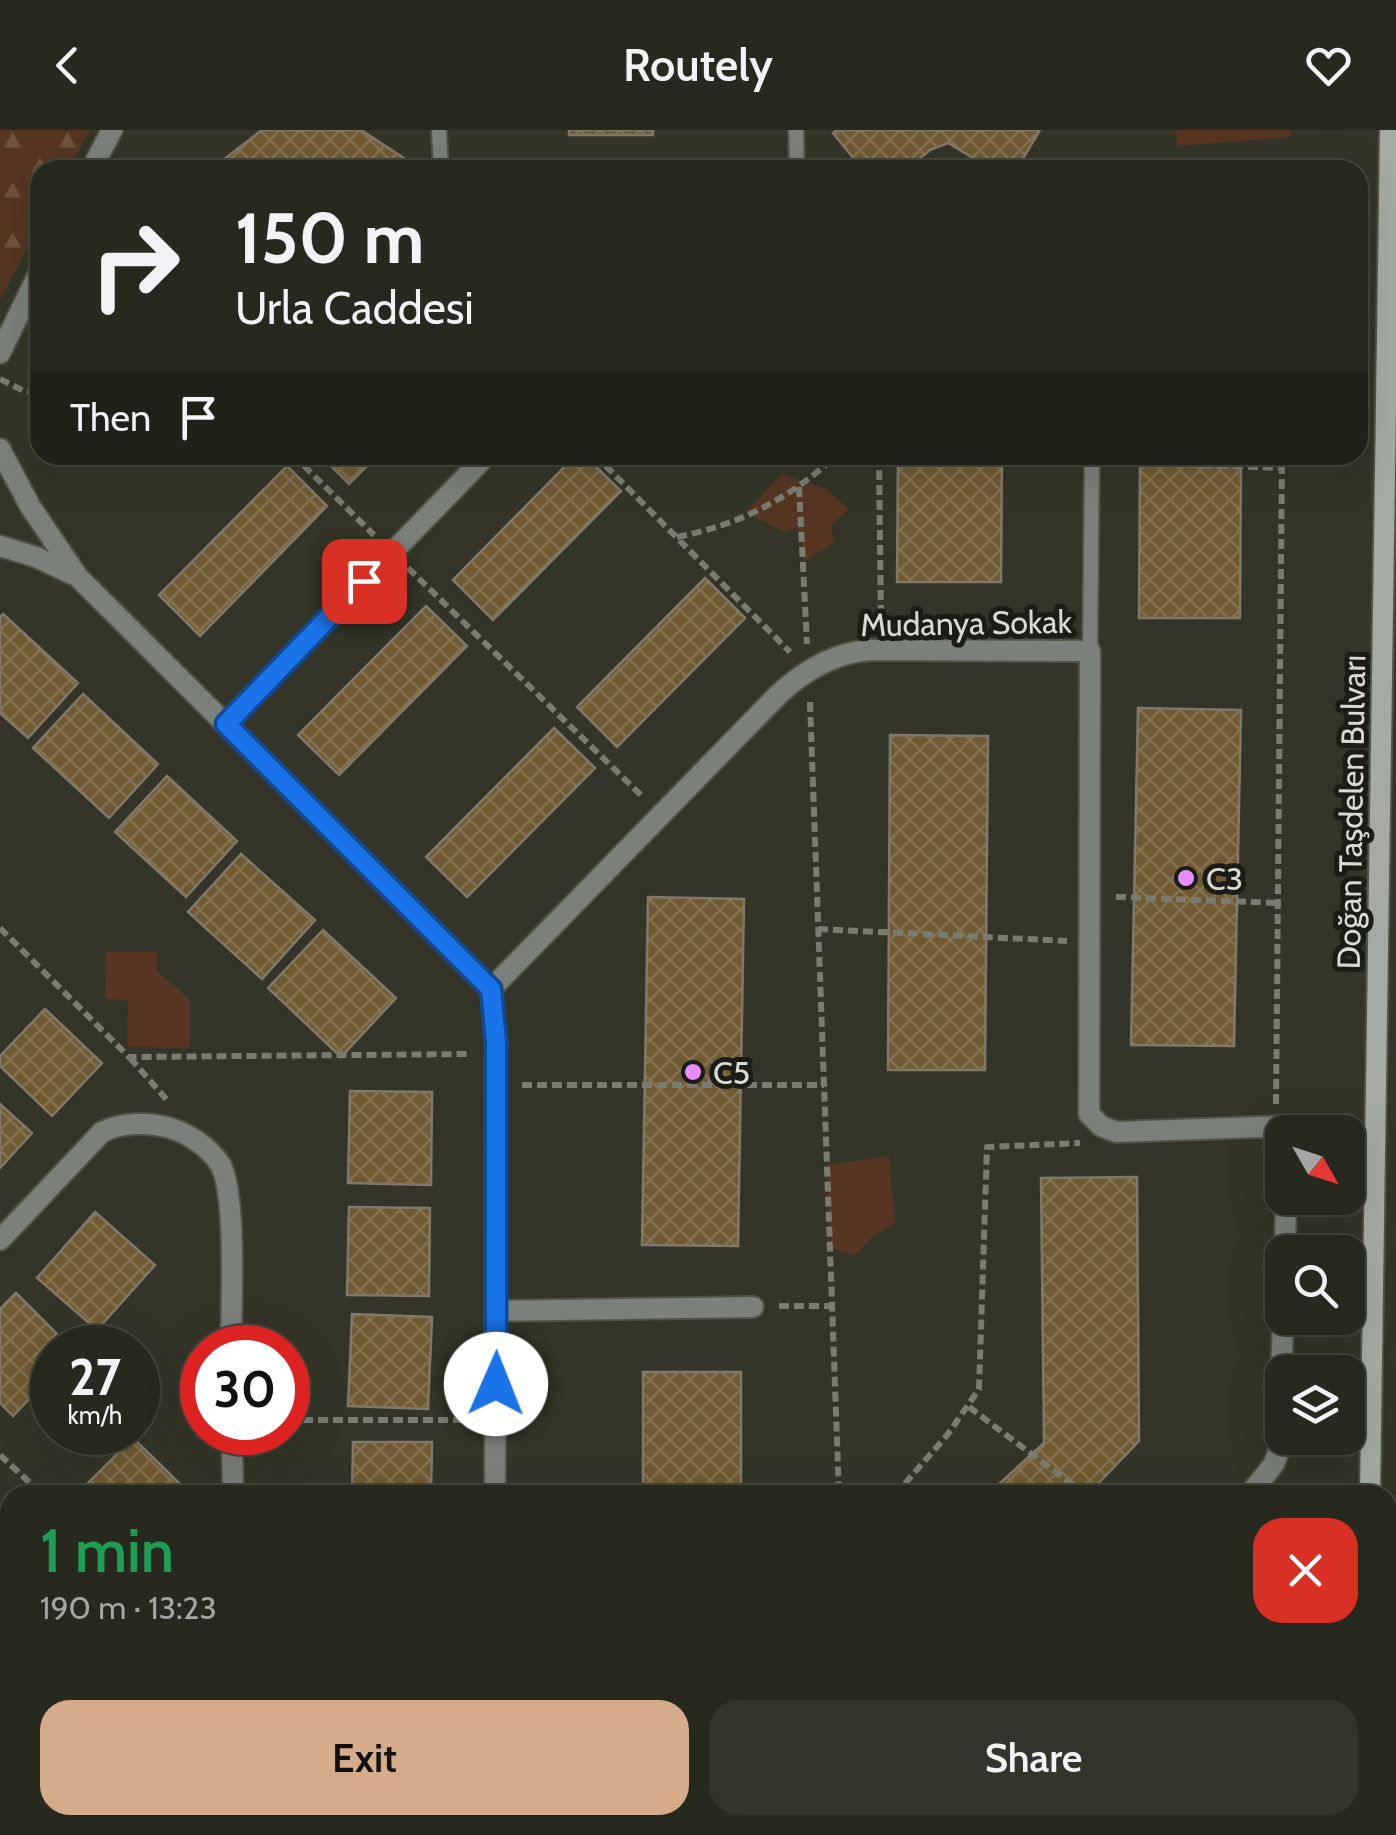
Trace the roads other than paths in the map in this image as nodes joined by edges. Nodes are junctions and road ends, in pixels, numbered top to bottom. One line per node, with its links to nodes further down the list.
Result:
1 (112, 130): 5 (street)
2 (439, 130): 6 (lane)
3 (796, 130): 7 (lane)
4 (1390, 130): 28 (main road, Doğan Taşdelen Bulvarı)
5 (96, 160)
6 (440, 160)
7 (797, 160)
8 (30, 292): 9 (street)
9 (0, 353)
10 (0, 449): 14 (street)
11 (476, 465): 16 (street)
12 (1092, 465): 15 (lane)
13 (0, 546): 14 (street)
14 (78, 577): 16 (street)
15 (1090, 651): 17 (street, Mudanya Sokak); 18 (street, Mudanya Sokak)
16 (226, 724): 17 (street)
17 (491, 989): 21 (street)
18 (1265, 1128)
19 (0, 1240): 22 (street)
20 (753, 1306): 21 (street)
21 (496, 1311): 26 (street)
22 (231, 1325)
23 (1282, 1335): 27 (street)
24 (232, 1455): 25 (street)
25 (232, 1485)
26 (495, 1485)
27 (1257, 1485)
28 (1370, 1485)

